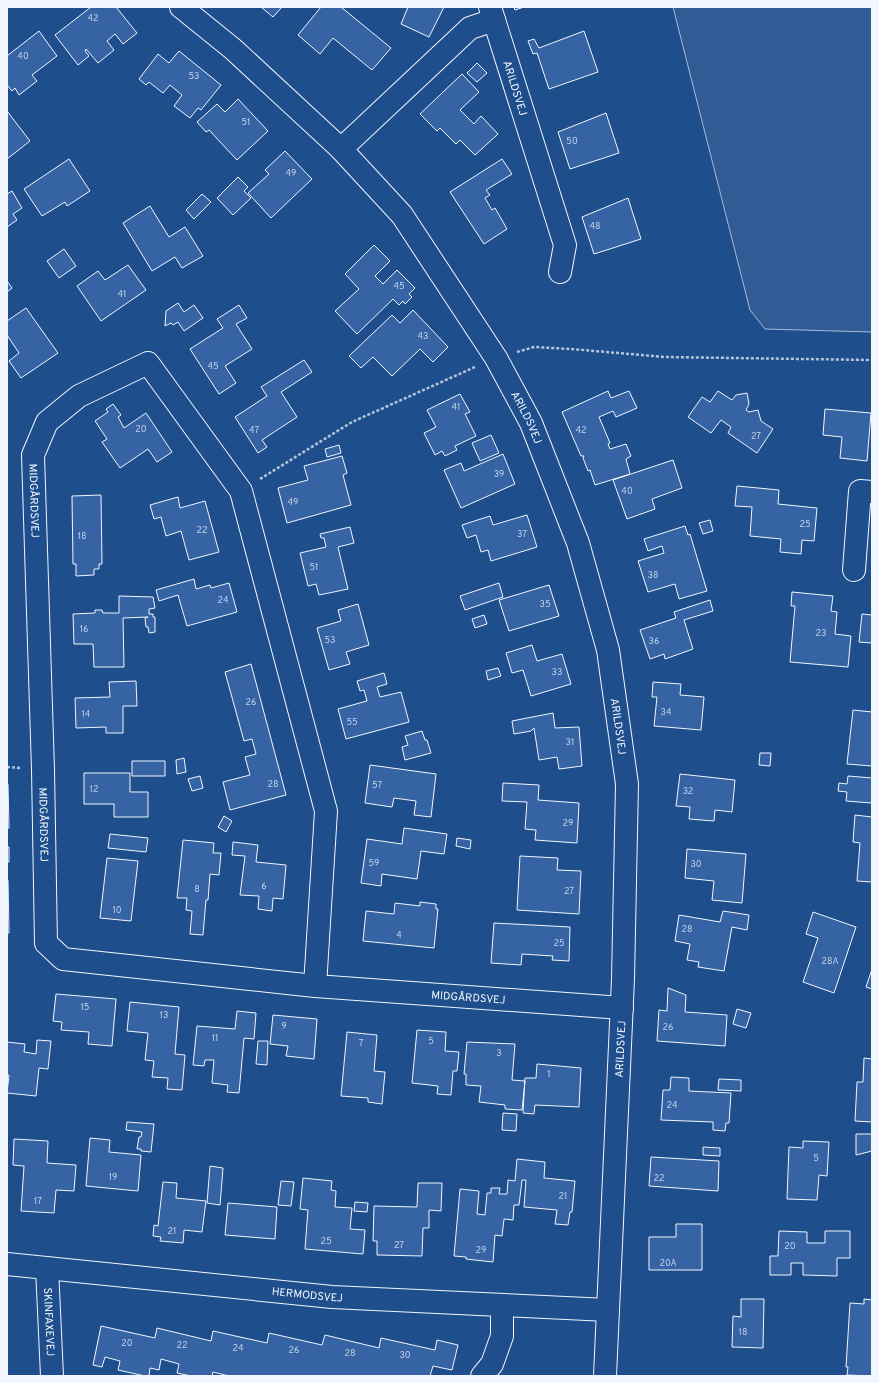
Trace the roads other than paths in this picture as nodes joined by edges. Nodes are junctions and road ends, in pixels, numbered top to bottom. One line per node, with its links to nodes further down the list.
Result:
1 (181, 7): 3 (street, ARILDSVEJ)
2 (492, 13): 3 (street, ARILDSVEJ); 4 (street, ARILDSVEJ)
3 (341, 149): 8 (street, ARILDSVEJ)
4 (560, 272)
5 (872, 492): 6 (street)
6 (854, 570)
7 (315, 986): 7 (street, MIDGÅRDSVEJ); 8 (street, MIDGÅRDSVEJ)
8 (622, 1008): 12 (street, ARILDSVEJ)
9 (7, 1264): 10 (street, HERMODSVEJ)
10 (47, 1268): 11 (street, HERMODSVEJ); 13 (street, SKINFAXEVEJ)
11 (502, 1305): 12 (street, HERMODSVEJ); 14 (street)
12 (608, 1310): 15 (street, ARILDSVEJ)
13 (52, 1376)
14 (482, 1376)
15 (605, 1376)

